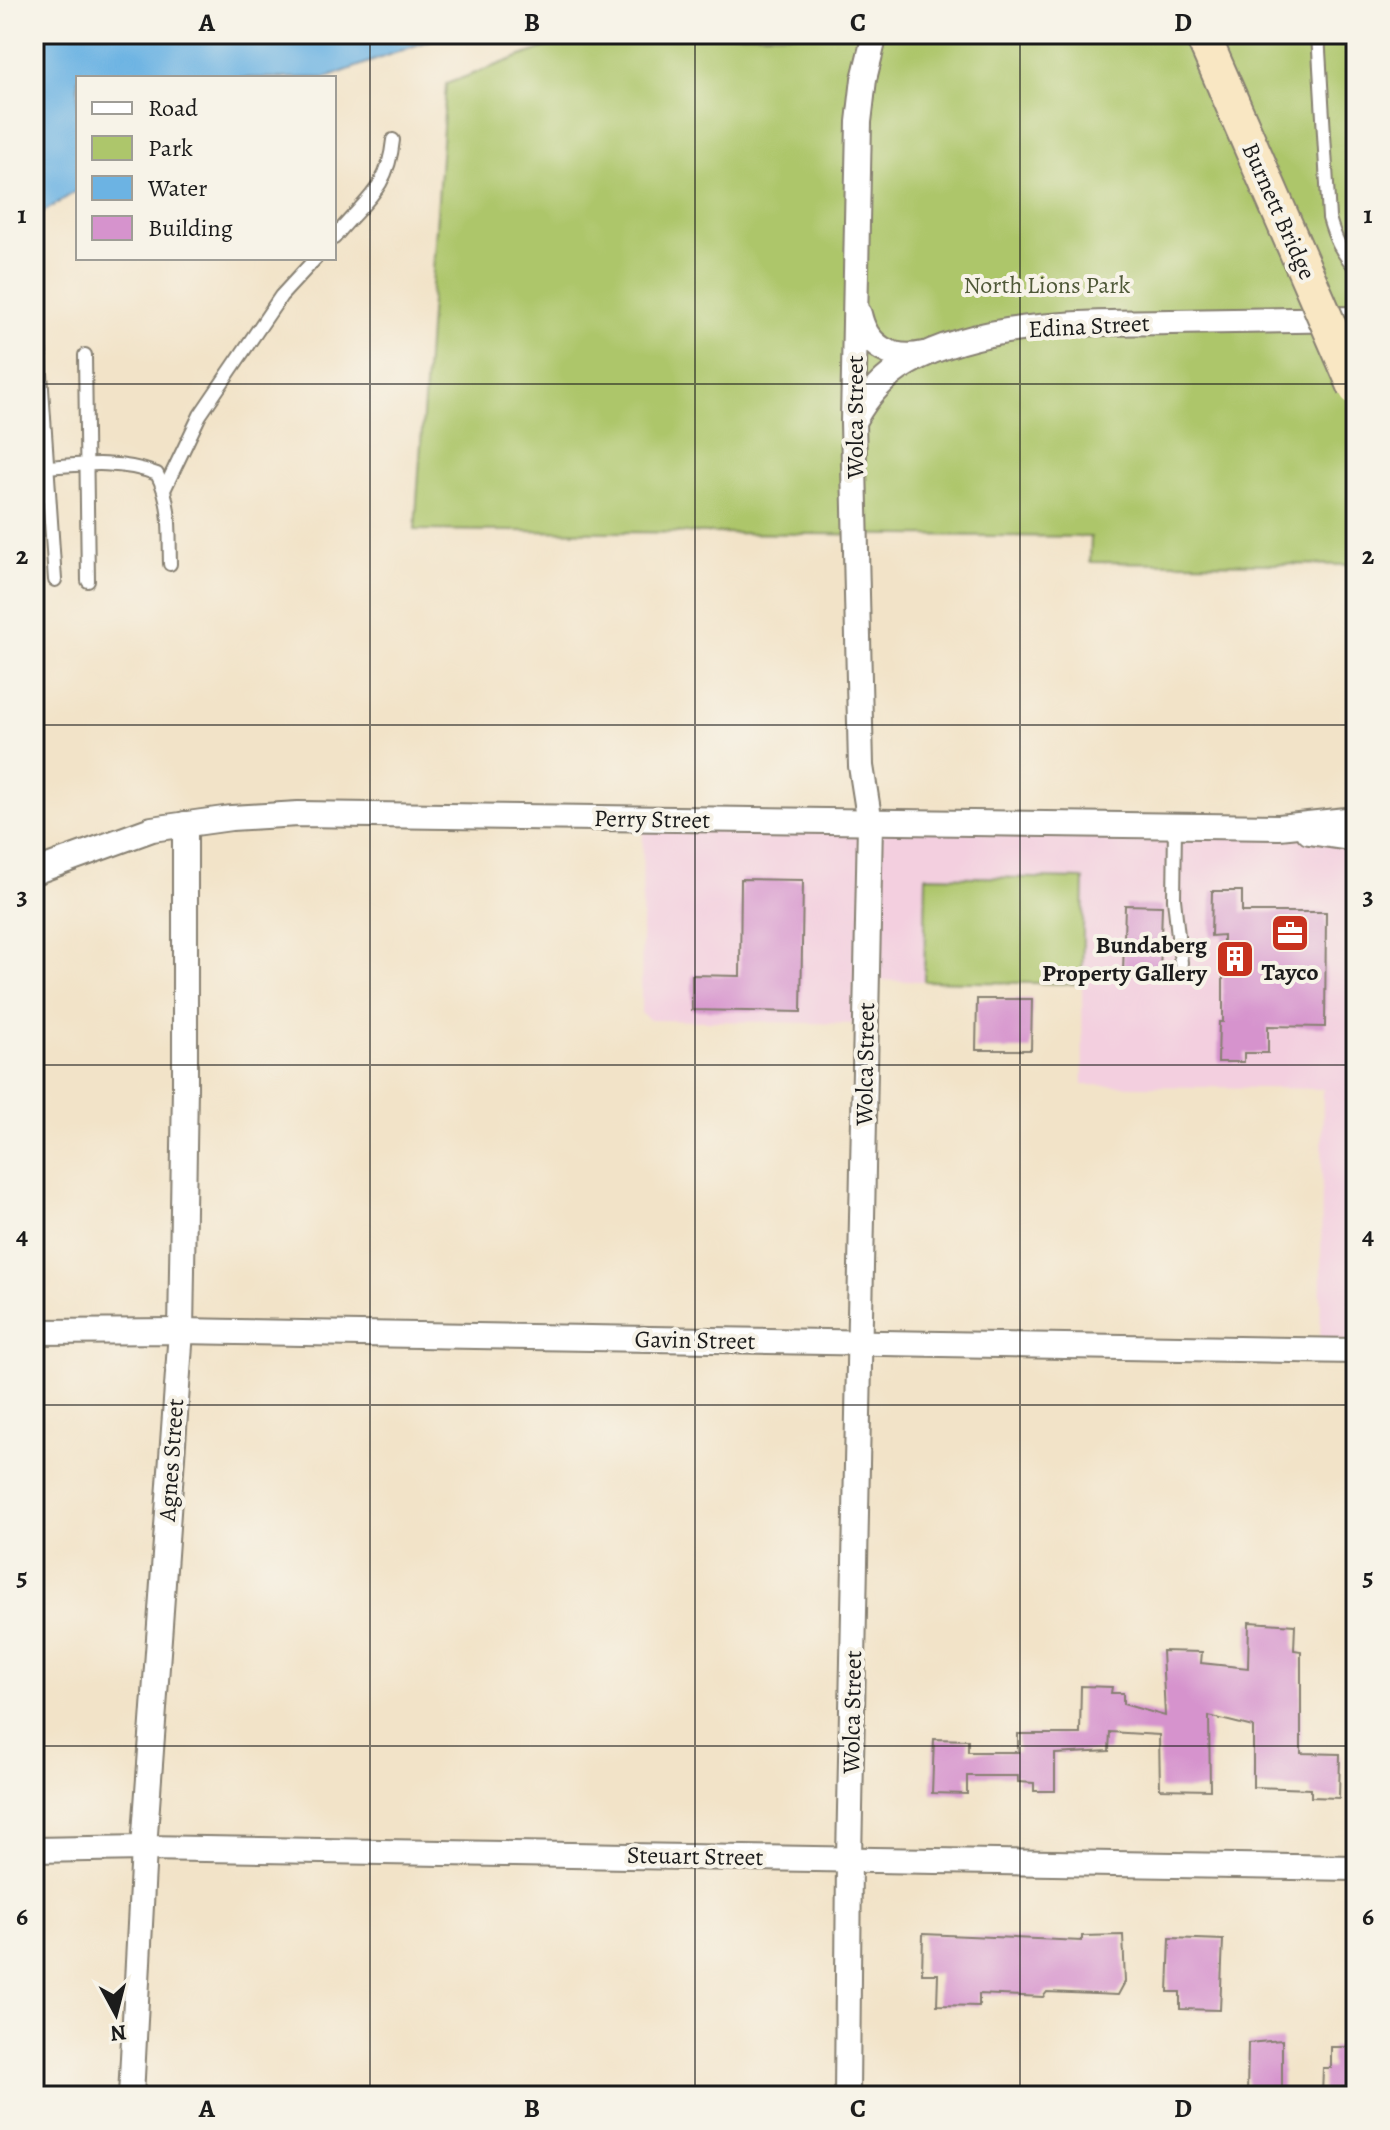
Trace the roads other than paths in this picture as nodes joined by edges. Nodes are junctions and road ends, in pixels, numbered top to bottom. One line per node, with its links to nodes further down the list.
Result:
1 (875, 34): 8 (street, Wolca Street)
2 (1202, 34): 13 (main road, Burnett Bridge, bridge)
3 (1318, 34): 7 (lane)
4 (393, 140): 5 (lane)
5 (336, 236)
6 (314, 260): 17 (lane)
7 (1356, 268)
8 (856, 294): 11 (street); 14 (street, Wolca Street)
9 (36, 300): 16 (lane)
10 (1349, 317): 11 (street, Edina Street)
11 (938, 350): 14 (street, Edina Street)
12 (85, 355): 15 (lane)
13 (1356, 388)
14 (853, 422): 22 (street, Wolca Street)
15 (86, 464): 16 (lane); 17 (lane); 20 (lane)
16 (48, 467): 19 (lane)
17 (165, 488): 18 (lane)
18 (170, 564)
19 (55, 580)
20 (88, 581)
21 (1356, 819): 25 (street, Perry Street)
22 (870, 823): 23 (street, Perry Street); 24 (street, Perry Street); 31 (street, Wolca Street)
23 (185, 824): 27 (street, Perry Street); 29 (street, Agnes Street)
24 (1175, 826): 25 (street, Perry Street); 28 (lane)
25 (1279, 827): 26 (street, Perry Street)
26 (1356, 839)
27 (34, 872)
28 (1181, 963)
29 (181, 1331): 30 (street, Gavin Street); 31 (street, Gavin Street); 33 (street, Agnes Street)
30 (34, 1332)
31 (859, 1343): 32 (street, Gavin Street); 35 (street, Wolca Street)
32 (1356, 1351)
33 (144, 1848): 34 (street, Steuart Street); 35 (street, Steuart Street); 37 (street, Agnes Street)
34 (34, 1850)
35 (849, 1858): 36 (street, Steuart Street); 38 (street, Wolca Street)
36 (1356, 1868)
37 (131, 2096)
38 (847, 2096)

